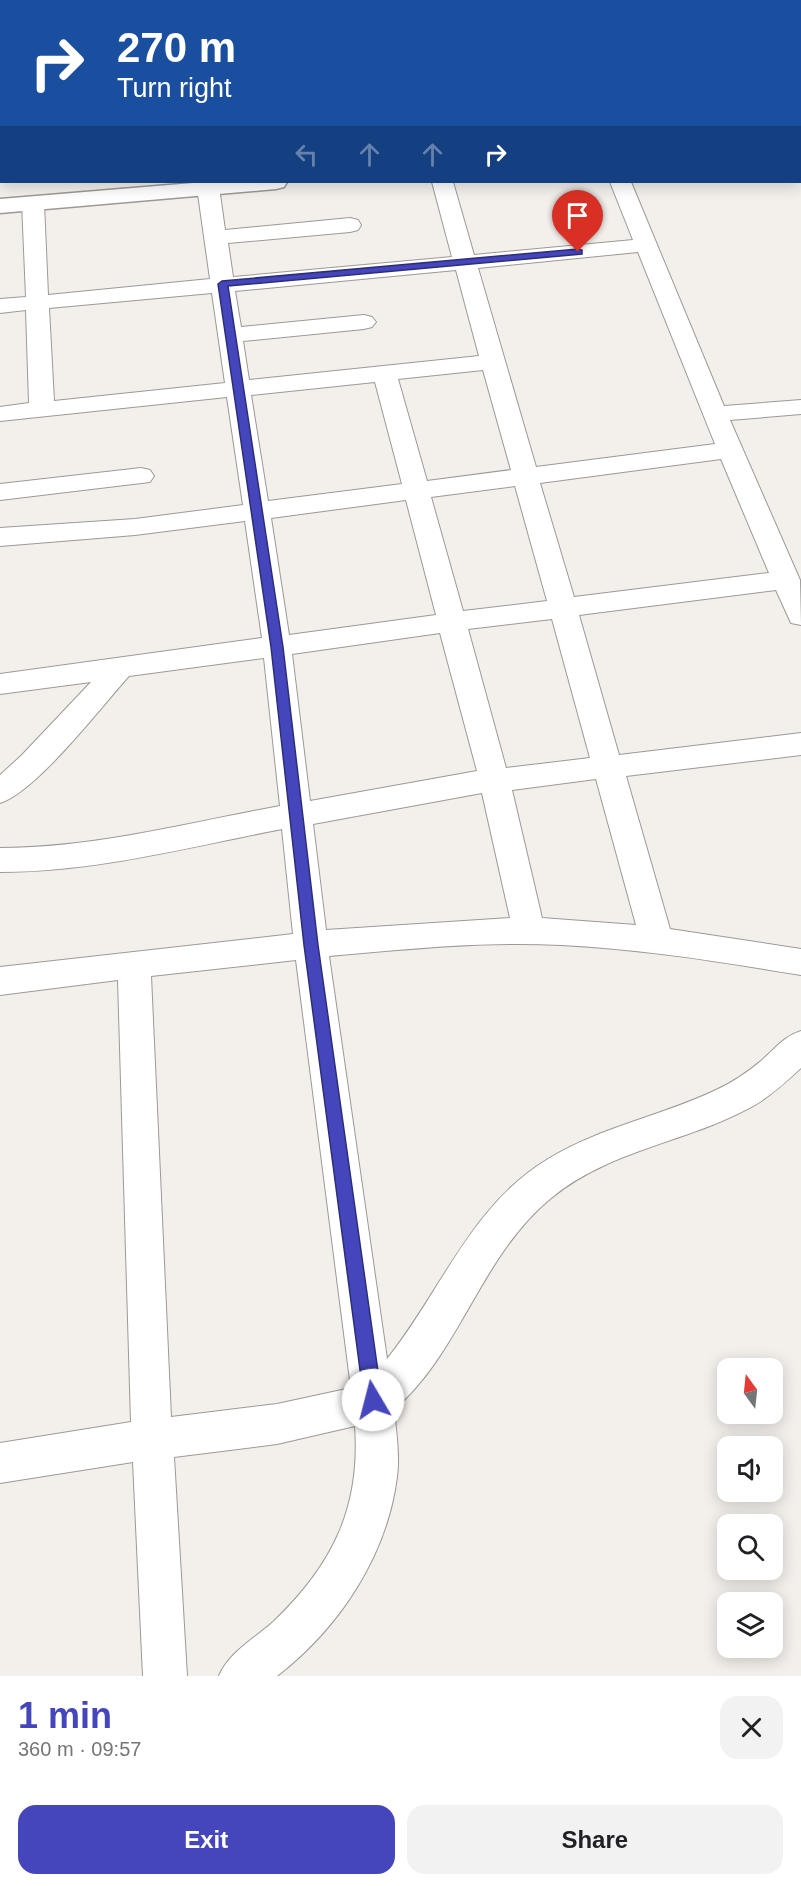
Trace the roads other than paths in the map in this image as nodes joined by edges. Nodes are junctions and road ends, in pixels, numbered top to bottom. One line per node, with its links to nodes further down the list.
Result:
1 (262, 183): 4 (street)
2 (442, 183): 10 (street)
3 (621, 183): 9 (street)
4 (208, 187): 5 (street); 8 (street)
5 (33, 203): 6 (street); 12 (street)
6 (0, 206)
7 (350, 225): 8 (street)
8 (215, 238): 11 (street)
9 (647, 245): 10 (street); 22 (street)
10 (464, 262): 11 (street); 16 (street)
11 (222, 284): 12 (street); 15 (street)
12 (37, 302): 13 (street); 20 (street)
13 (0, 306)
14 (364, 322): 15 (street)
15 (230, 335): 18 (street)
16 (493, 362): 17 (street); 25 (street)
17 (385, 375): 18 (street); 26 (street)
18 (238, 391): 20 (street); 28 (street)
19 (801, 407): 22 (street)
20 (42, 410): 21 (street)
21 (0, 414)
22 (715, 414): 23 (street)
23 (730, 450): 25 (street); 30 (street)
24 (141, 476): 27 (street)
25 (524, 476): 26 (street); 31 (street)
26 (416, 490): 28 (street); 33 (street)
27 (0, 492)
28 (256, 511): 29 (street); 34 (street)
29 (0, 537)
30 (786, 580): 31 (street); 32 (street)
31 (563, 609): 33 (street); 38 (street)
32 (801, 616)
33 (452, 622): 34 (street); 39 (street)
34 (277, 647): 35 (street); 41 (street)
35 (119, 669): 36 (street); 40 (street)
36 (0, 684)
37 (801, 744): 38 (street)
38 (607, 766): 39 (street); 44 (street)
39 (494, 779): 41 (street); 43 (street)
40 (0, 792)
41 (297, 815): 42 (street); 45 (street)
42 (0, 860)
43 (529, 931): 44 (street); 45 (street)
44 (657, 940): 46 (street)
45 (311, 945): 47 (street); 50 (street)
46 (801, 962)
47 (134, 965): 48 (street); 51 (street)
48 (0, 981)
49 (801, 1045): 50 (street)
50 (373, 1400): 51 (street); 54 (street)
51 (152, 1439): 52 (street); 53 (street)
52 (0, 1463)
53 (165, 1676)
54 (241, 1676)

